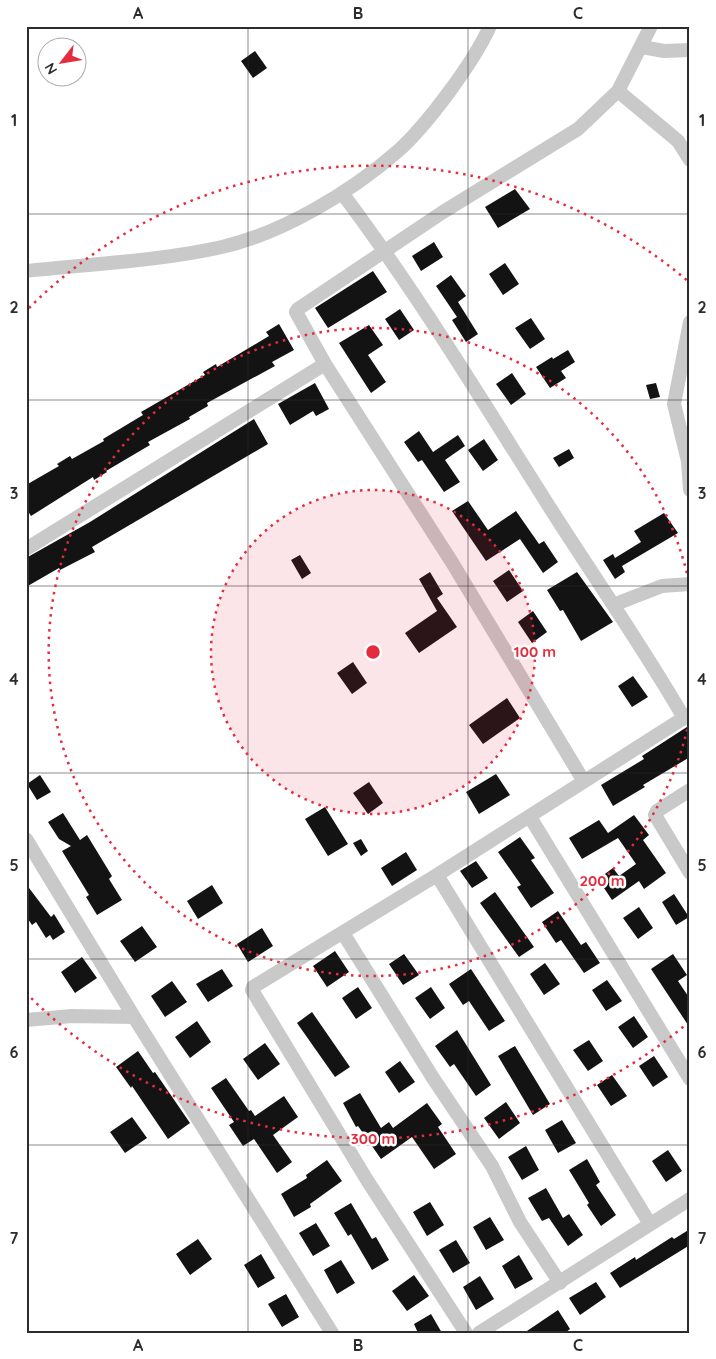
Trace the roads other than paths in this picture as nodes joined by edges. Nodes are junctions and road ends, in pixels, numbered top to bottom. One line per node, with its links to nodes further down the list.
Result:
1 (490, 26): 7 (street)
2 (651, 26): 3 (street)
3 (642, 47): 4 (street); 5 (street)
4 (690, 50)
5 (618, 91): 6 (street); 8 (street)
6 (690, 160)
7 (342, 193): 8 (street); 9 (street)
8 (385, 251): 11 (street); 15 (street)
9 (26, 271)
10 (690, 322): 12 (street)
11 (325, 364): 13 (street); 17 (street)
12 (690, 490)
13 (26, 549)
14 (690, 584): 15 (street)
15 (613, 606): 16 (street)
16 (687, 716): 17 (street)
17 (583, 780): 19 (street)
18 (690, 790): 21 (street)
19 (530, 817): 22 (street); 26 (street)
20 (26, 840): 24 (street)
21 (690, 873)
22 (437, 875): 23 (street); 28 (street)
23 (342, 933): 29 (street); 31 (street)
24 (134, 1017): 25 (street); 30 (street)
25 (26, 1020)
26 (690, 1079)
27 (690, 1199): 28 (street)
28 (650, 1224): 29 (street)
29 (560, 1283): 32 (street)
30 (332, 1333)
31 (466, 1333)
32 (479, 1333)

